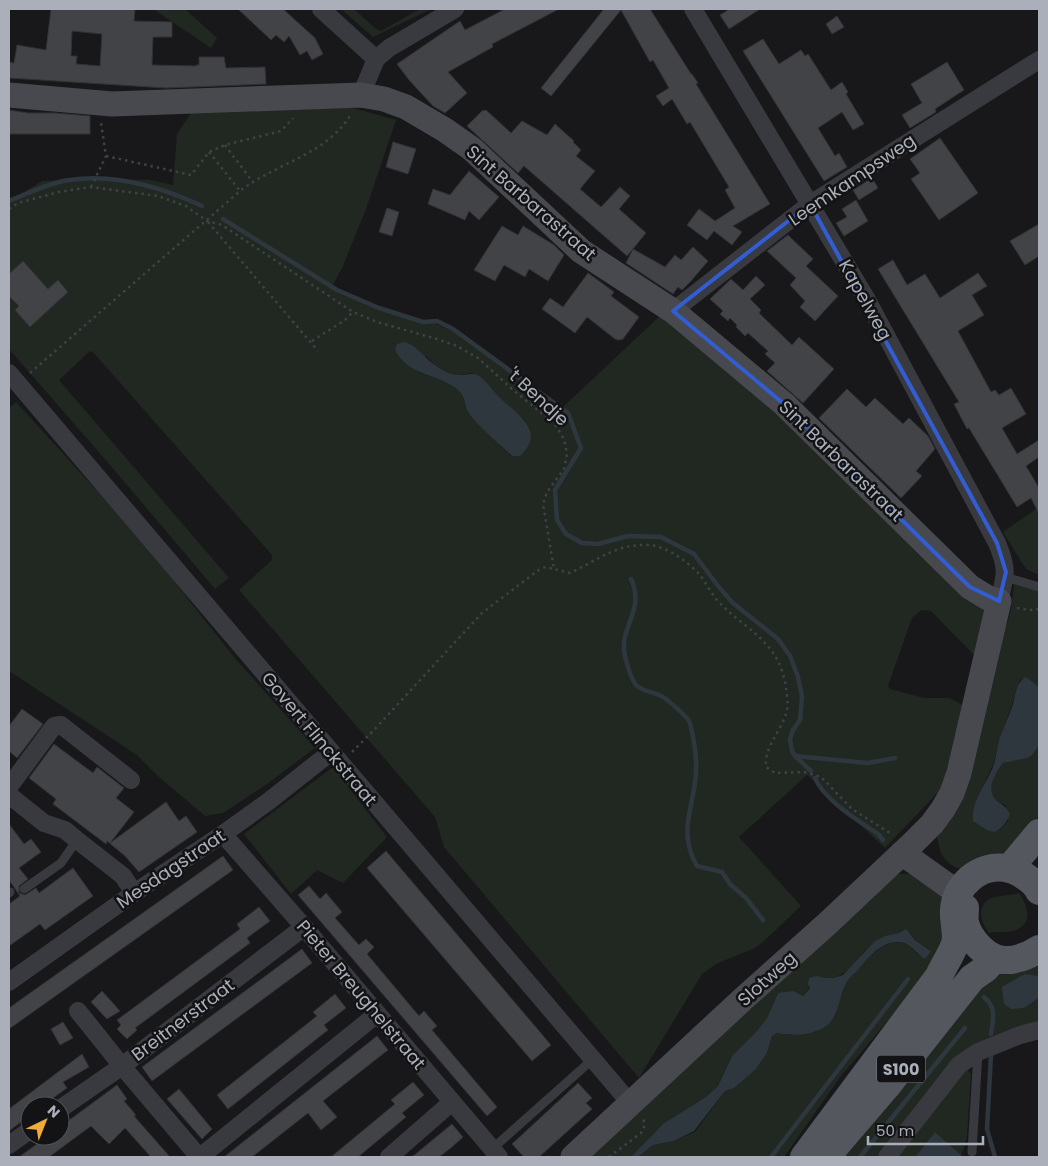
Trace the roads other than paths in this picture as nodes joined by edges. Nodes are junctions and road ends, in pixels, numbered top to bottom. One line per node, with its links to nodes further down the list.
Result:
1 (321, 9): 4 (street)
2 (455, 9): 4 (street)
3 (693, 9): 8 (street, Kapelweg)
4 (376, 59): 7 (street)
5 (1039, 60): 8 (street, Leemkampsweg)
6 (9, 95): 7 (street, Sint Barbarastraat)
7 (360, 95): 9 (street, Sint Barbarastraat)
8 (810, 204): 9 (street, Leemkampsweg); 11 (street, Kapelweg)
9 (673, 311): 13 (street, Sint Barbarastraat)
10 (13, 378): 14 (street, Govert Flinckstraat)
11 (1005, 577): 12 (lane); 13 (street, Kapelweg)
12 (1039, 587)
13 (999, 601): 21 (street, Slotweg)
14 (336, 758): 18 (street, Mesdagstraat); 35 (street, Govert Flinckstraat)
15 (131, 780): 16 (street)
16 (9, 787)
17 (9, 795): 20 (street)
18 (223, 834): 25 (street, Mesdagstraat); 26 (street, Pieter Breughelstraat)
19 (1039, 835): 22 (main road)
20 (77, 840): 23 (lane); 25 (street)
21 (903, 844): 24 (street); 39 (street, Slotweg)
22 (1029, 880): 24 (main road)
23 (24, 889)
24 (964, 892): 28 (main road)
25 (134, 893): 30 (street, Mesdagstraat)
26 (304, 928): 32 (street, Pieter Breughelstraat); 36 (street, Breitnerstraat)
27 (1039, 928): 28 (main road)
28 (977, 945): 29 (main road); 47 (main road, S100); 48 (main road, S100)
29 (1039, 949)
30 (9, 982)
31 (78, 1011): 36 (street)
32 (377, 1014): 38 (street, Pieter Breughelstraat); 44 (street)
33 (1039, 1030): 34 (street)
34 (978, 1052): 42 (lane); 49 (street)
35 (593, 1060): 39 (street, Govert Flinckstraat); 43 (lane)
36 (122, 1066): 37 (street, Breitnerstraat); 44 (street)
37 (70, 1102)
38 (452, 1102): 43 (street, Pieter Breughelstraat); 45 (street)
39 (631, 1104): 46 (street, Slotweg)
40 (20, 1137): 41 (street)
41 (9, 1145)
42 (972, 1152)
43 (496, 1153)
44 (200, 1157)
45 (389, 1157)
46 (573, 1157)
47 (804, 1157)
48 (826, 1157)
49 (887, 1157)

